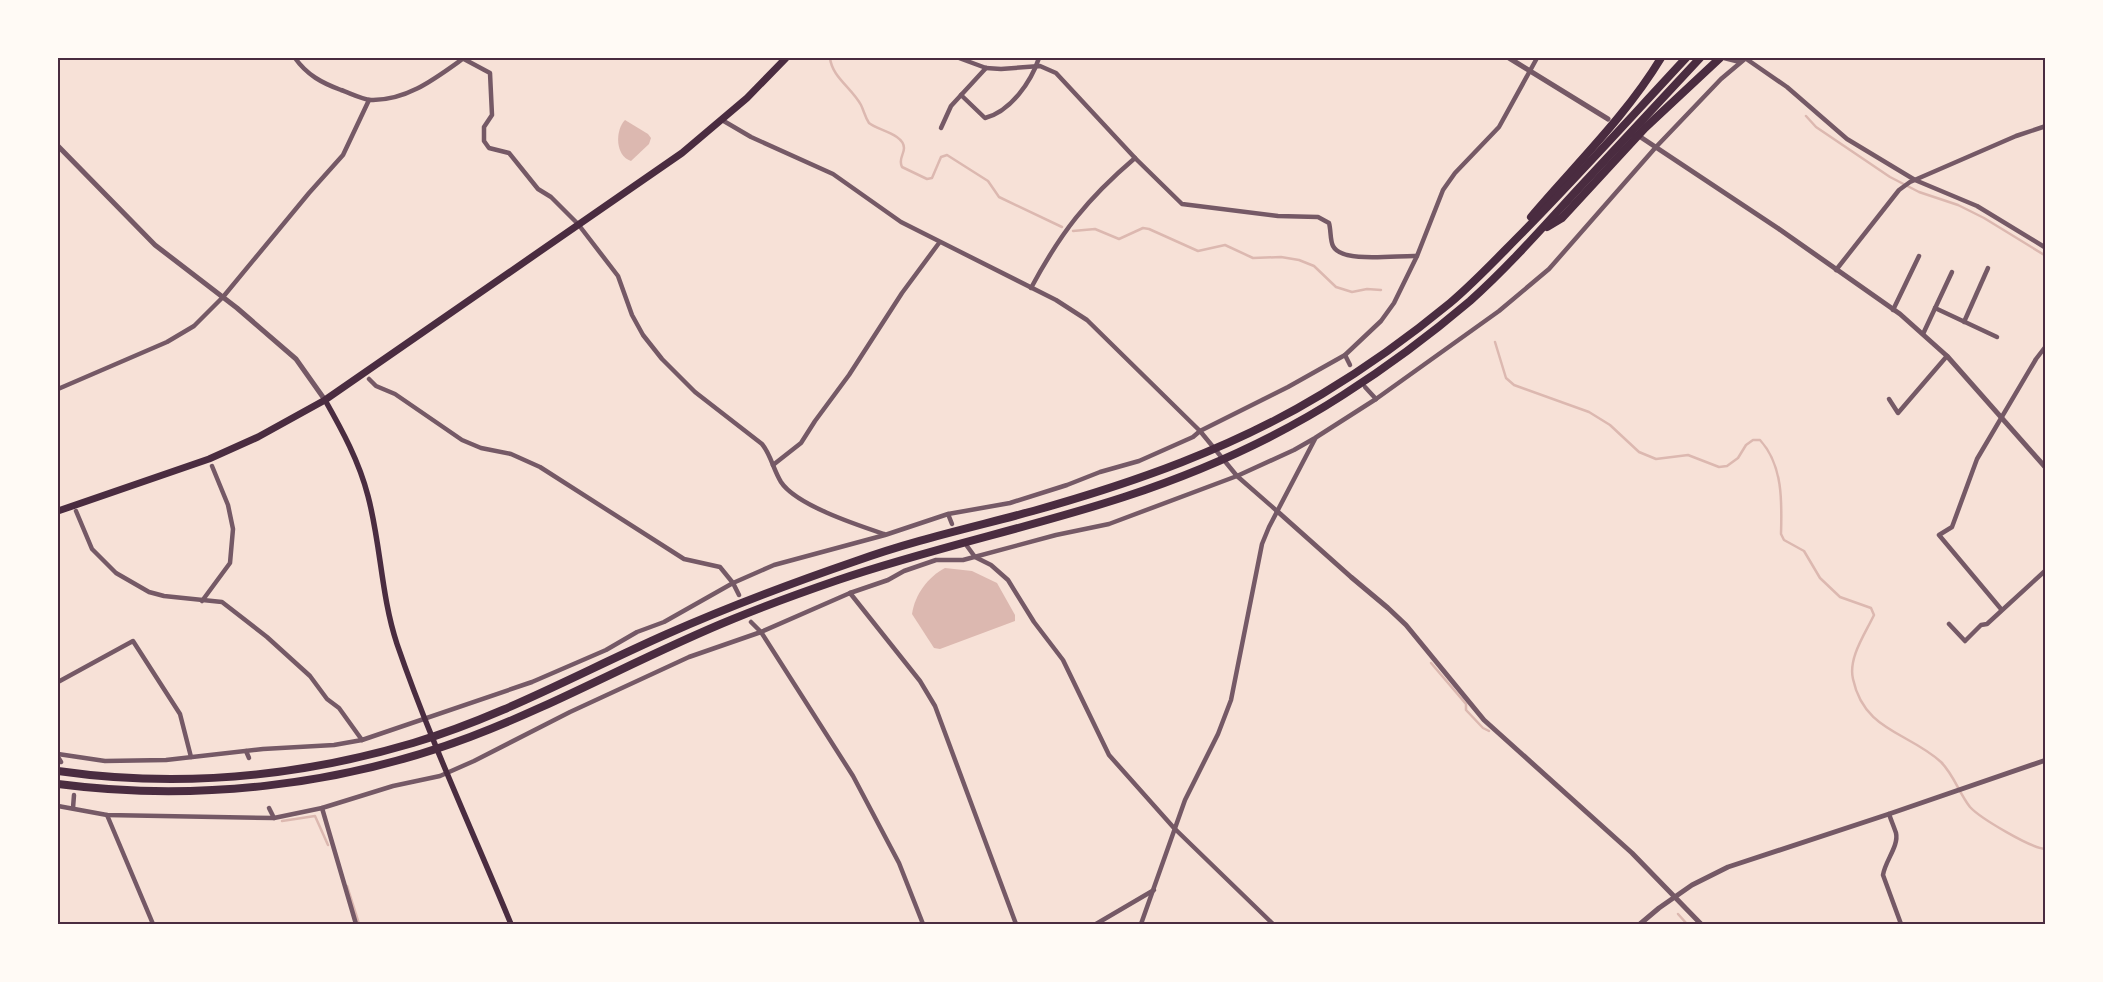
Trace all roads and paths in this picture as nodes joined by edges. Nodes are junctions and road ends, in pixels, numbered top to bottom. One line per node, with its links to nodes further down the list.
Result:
1 (295, 58): 18 (street)
2 (464, 58): 18 (street); 28 (street)
3 (786, 58): 20 (highway)
4 (959, 58): 15 (street)
5 (1039, 58): 14 (street)
6 (1509, 58): 16 (street)
7 (1537, 58): 16 (street)
8 (1660, 58): 34 (highway)
9 (1686, 58): 34 (highway)
10 (1700, 58): 29 (highway)
11 (1722, 58): 13 (street); 29 (highway)
12 (1745, 58): 13 (street); 27 (street)
13 (1740, 62): 25 (street)
14 (1036, 67): 15 (street); 17 (street); 26 (street)
15 (986, 68): 17 (street)
16 (1529, 72): 19 (street); 32 (street)
17 (961, 95): 22 (street)
18 (369, 100): 39 (street)
19 (1608, 119)
20 (722, 120): 28 (highway); 30 (street)
21 (2046, 126): 27 (street)
22 (941, 128)
23 (1642, 138): 25 (street)
24 (58, 146): 39 (street)
25 (1656, 147): 36 (street); 52 (street)
26 (1135, 158): 32 (street); 38 (street)
27 (1912, 181): 31 (street); 36 (street)
28 (578, 224): 54 (highway); 58 (street)
29 (1539, 232): 90 (highway)
30 (939, 243): 38 (street); 58 (street)
31 (2046, 248)
32 (1417, 256): 46 (street)
33 (1919, 256): 41 (street)
34 (1495, 261): 88 (highway)
35 (1988, 268): 42 (street)
36 (1836, 270): 41 (street)
37 (1952, 272): 40 (street)
38 (1031, 288): 56 (street)
39 (223, 297): 51 (street); 54 (street)
40 (1935, 308): 42 (street); 43 (street)
41 (1893, 310): 43 (street)
42 (1964, 322): 44 (street)
43 (1923, 334): 47 (street)
44 (1997, 337)
45 (2046, 346): 55 (street)
46 (1344, 355): 48 (street); 56 (street)
47 (1947, 356): 53 (street); 55 (street)
48 (1350, 366)
49 (369, 379): 71 (street)
50 (1365, 387): 52 (street)
51 (58, 389)
52 (1376, 399): 57 (street)
53 (1889, 399)
54 (325, 400): 63 (highway); 80 (main road)
55 (2001, 416): 60 (street); 75 (street)
56 (1200, 431): 61 (street); 65 (street)
57 (1315, 438): 61 (street); 62 (street)
58 (773, 465): 67 (street)
59 (212, 466): 74 (street)
60 (2046, 468)
61 (1237, 476): 62 (street); 69 (street)
62 (1277, 510): 99 (street); 101 (street)
63 (58, 511)
64 (76, 511): 74 (street)
65 (948, 514): 66 (street); 67 (street)
66 (952, 524)
67 (885, 534): 71 (street)
68 (967, 546): 69 (street)
69 (975, 557): 72 (street); 99 (street)
70 (2046, 570): 75 (street)
71 (733, 583): 73 (street); 80 (street)
72 (850, 593): 78 (street); 106 (street)
73 (739, 595)
74 (202, 600): 81 (street)
75 (2001, 609): 77 (street)
76 (751, 622): 78 (street)
77 (1949, 624)
78 (761, 632): 89 (street); 105 (street)
79 (58, 682): 84 (street)
80 (425, 719): 81 (street); 89 (main road)
81 (362, 740): 82 (street)
82 (246, 751): 84 (street); 85 (street)
83 (58, 756): 84 (street); 87 (street)
84 (191, 758)
85 (249, 758)
86 (2046, 760): 96 (street)
87 (61, 762)
88 (58, 771)
89 (447, 773): 95 (street); 104 (main road)
90 (58, 784)
91 (74, 795): 93 (street)
92 (58, 806): 93 (street)
93 (73, 808): 97 (street)
94 (269, 808): 98 (street)
95 (322, 808): 98 (street); 103 (street)
96 (1889, 814): 101 (street); 112 (street)
97 (106, 815): 98 (street); 102 (street)
98 (274, 818)
99 (1174, 828): 100 (street); 109 (street)
100 (1154, 890): 107 (street); 108 (street)
101 (1675, 896): 110 (street); 111 (street)
102 (153, 924)
103 (356, 924)
104 (511, 924)
105 (923, 924)
106 (1016, 924)
107 (1096, 924)
108 (1141, 924)
109 (1273, 924)
110 (1640, 924)
111 (1701, 924)
112 (1901, 924)

